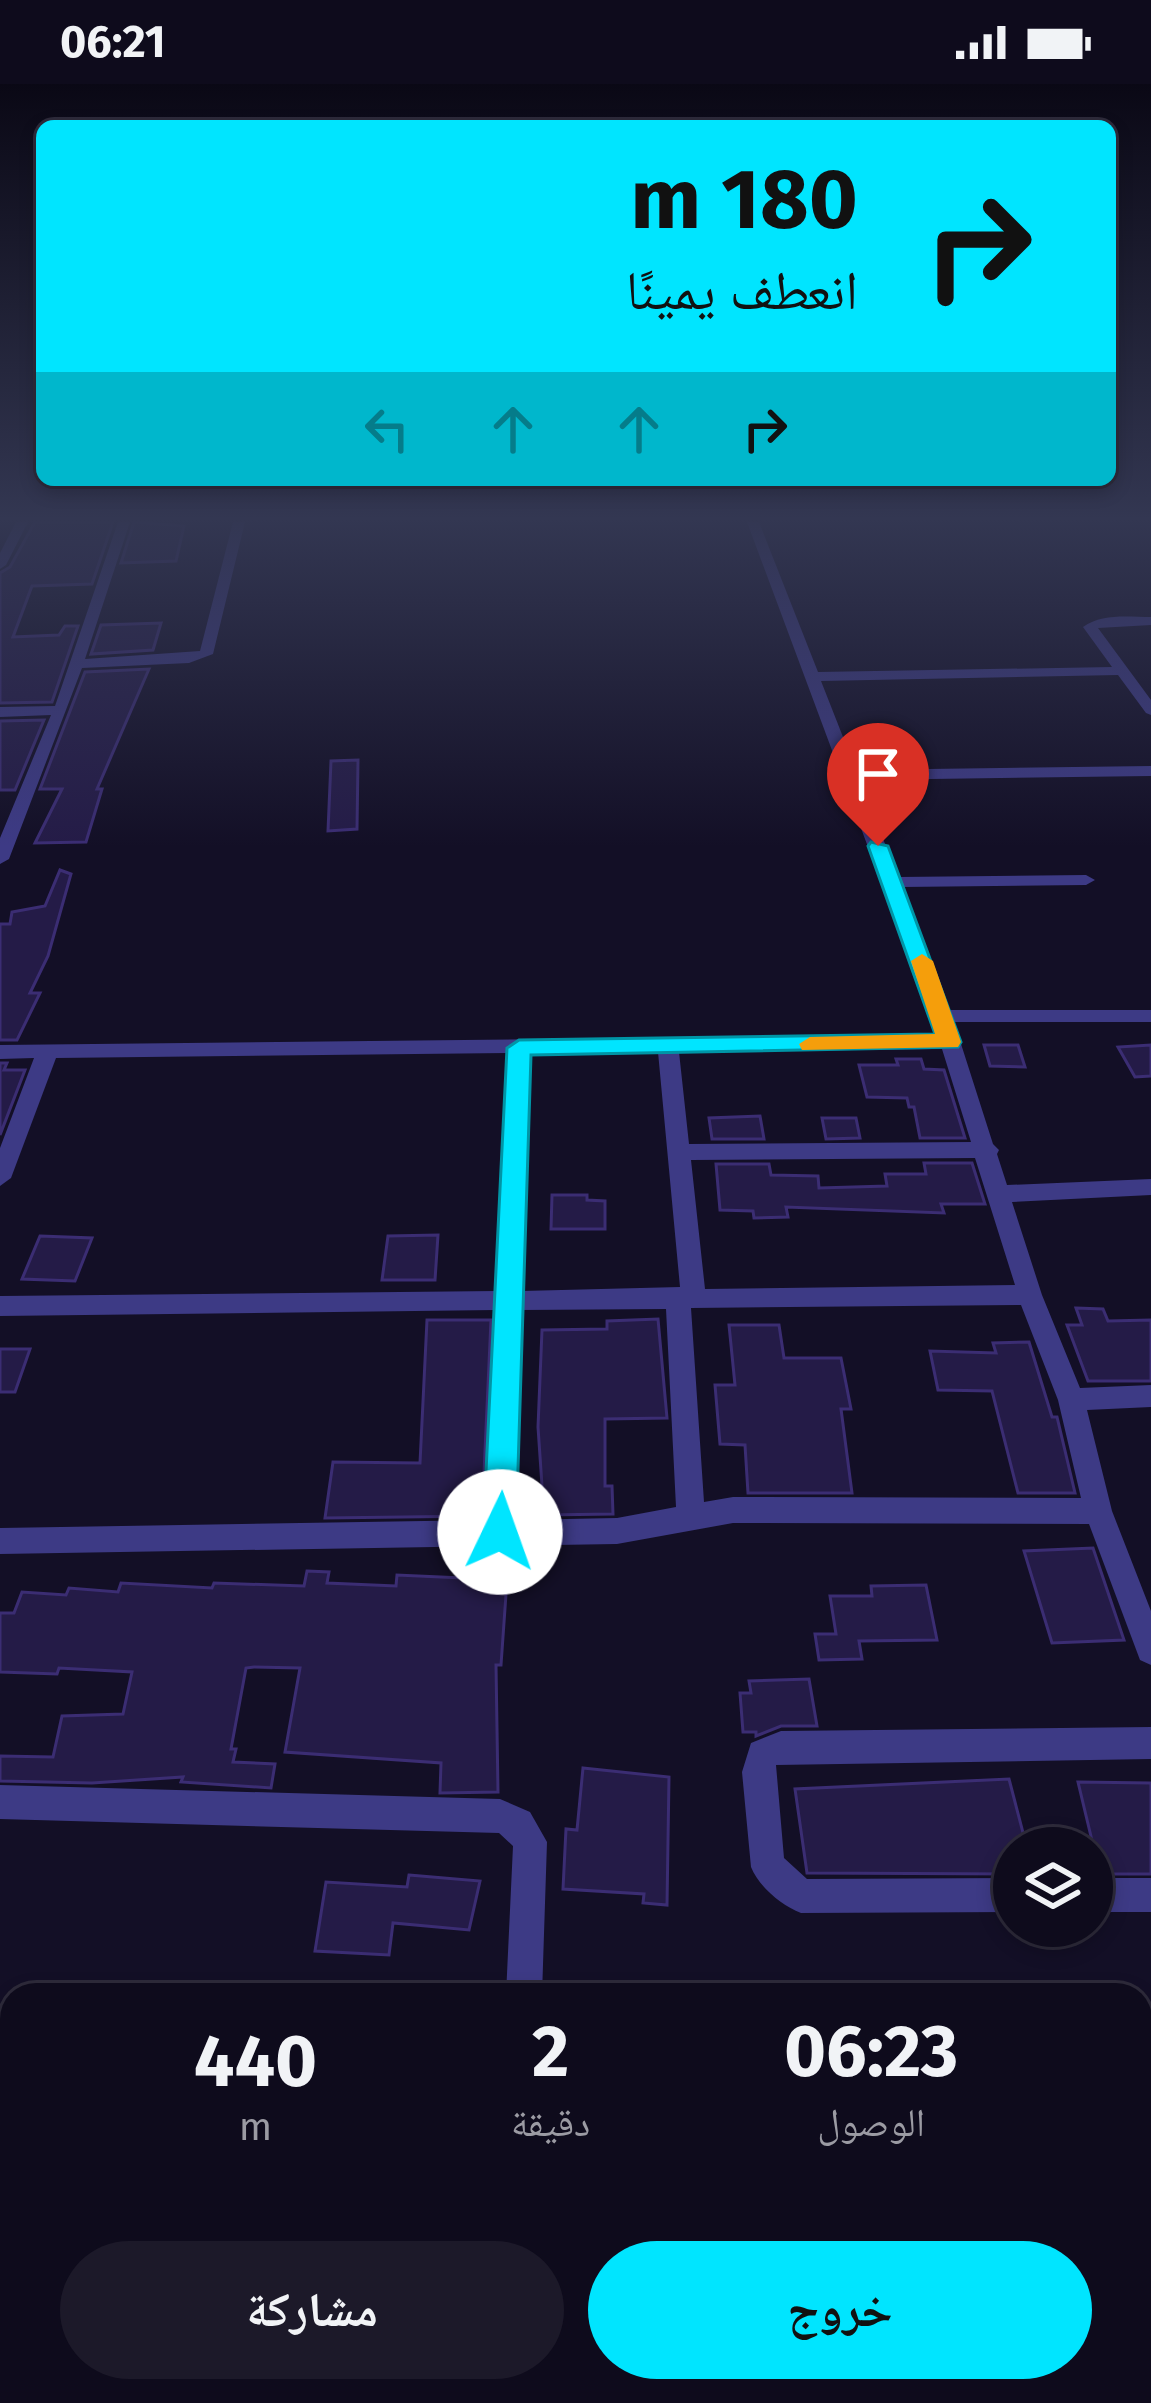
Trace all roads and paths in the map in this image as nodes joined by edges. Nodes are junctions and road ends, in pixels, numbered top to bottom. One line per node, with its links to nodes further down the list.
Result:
1 (88, 630): 5 (street)
2 (212, 630): 5 (street)
3 (795, 630): 7 (street)
4 (1092, 630): 6 (street)
5 (77, 664): 8 (street)
6 (1122, 671): 7 (street); 9 (street)
7 (813, 677): 12 (street)
8 (61, 710): 10 (street); 13 (street)
9 (1151, 710)
10 (0, 712)
11 (1151, 771): 12 (street)
12 (848, 775): 15 (street)
13 (1, 852)
14 (1086, 880): 15 (street)
15 (893, 882): 16 (street)
16 (942, 1016): 17 (street); 18 (street)
17 (1151, 1016)
18 (950, 1042): 19 (street); 23 (street)
19 (668, 1046): 20 (street); 24 (street)
20 (519, 1048): 22 (street); 30 (street)
21 (0, 1052): 22 (street)
22 (47, 1053): 25 (street)
23 (988, 1150): 24 (street); 27 (street)
24 (681, 1152): 29 (street)
25 (1, 1172)
26 (1151, 1187): 27 (street)
27 (1000, 1194): 28 (street)
28 (1030, 1294): 29 (street); 33 (street)
29 (686, 1296): 30 (street); 35 (street)
30 (510, 1299): 31 (street); 36 (street)
31 (0, 1306)
32 (1151, 1396): 33 (street)
33 (1071, 1400): 34 (street)
34 (1098, 1510): 35 (street); 38 (street)
35 (691, 1514): 36 (street)
36 (500, 1532): 37 (street)
37 (0, 1541)
38 (1151, 1650)
39 (1151, 1743): 41 (street)
40 (0, 1802): 44 (street)
41 (993, 1895)
42 (1113, 1895): 43 (street)
43 (1151, 1895)
44 (524, 1983)

